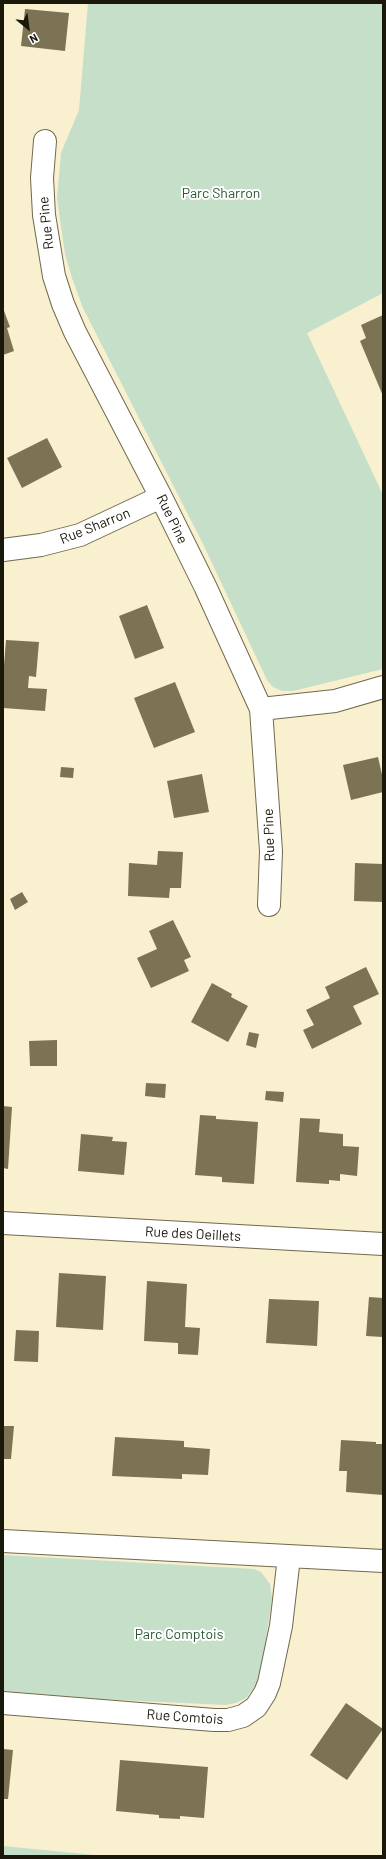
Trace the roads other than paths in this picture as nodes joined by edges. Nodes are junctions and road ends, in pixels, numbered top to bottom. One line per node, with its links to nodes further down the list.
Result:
1 (45, 141): 2 (street, Rue Pine)
2 (162, 497): 3 (street, Rue Sharron); 5 (street, Rue Pine)
3 (3, 550)
4 (383, 687): 5 (street)
5 (261, 709): 6 (street, Rue Pine)
6 (269, 905)
7 (3, 1223): 8 (street, Rue des Oeillets)
8 (383, 1244)
9 (3, 1541): 10 (street)
10 (289, 1557): 11 (street); 12 (street, Rue Comtois)
11 (383, 1561)
12 (3, 1702)

